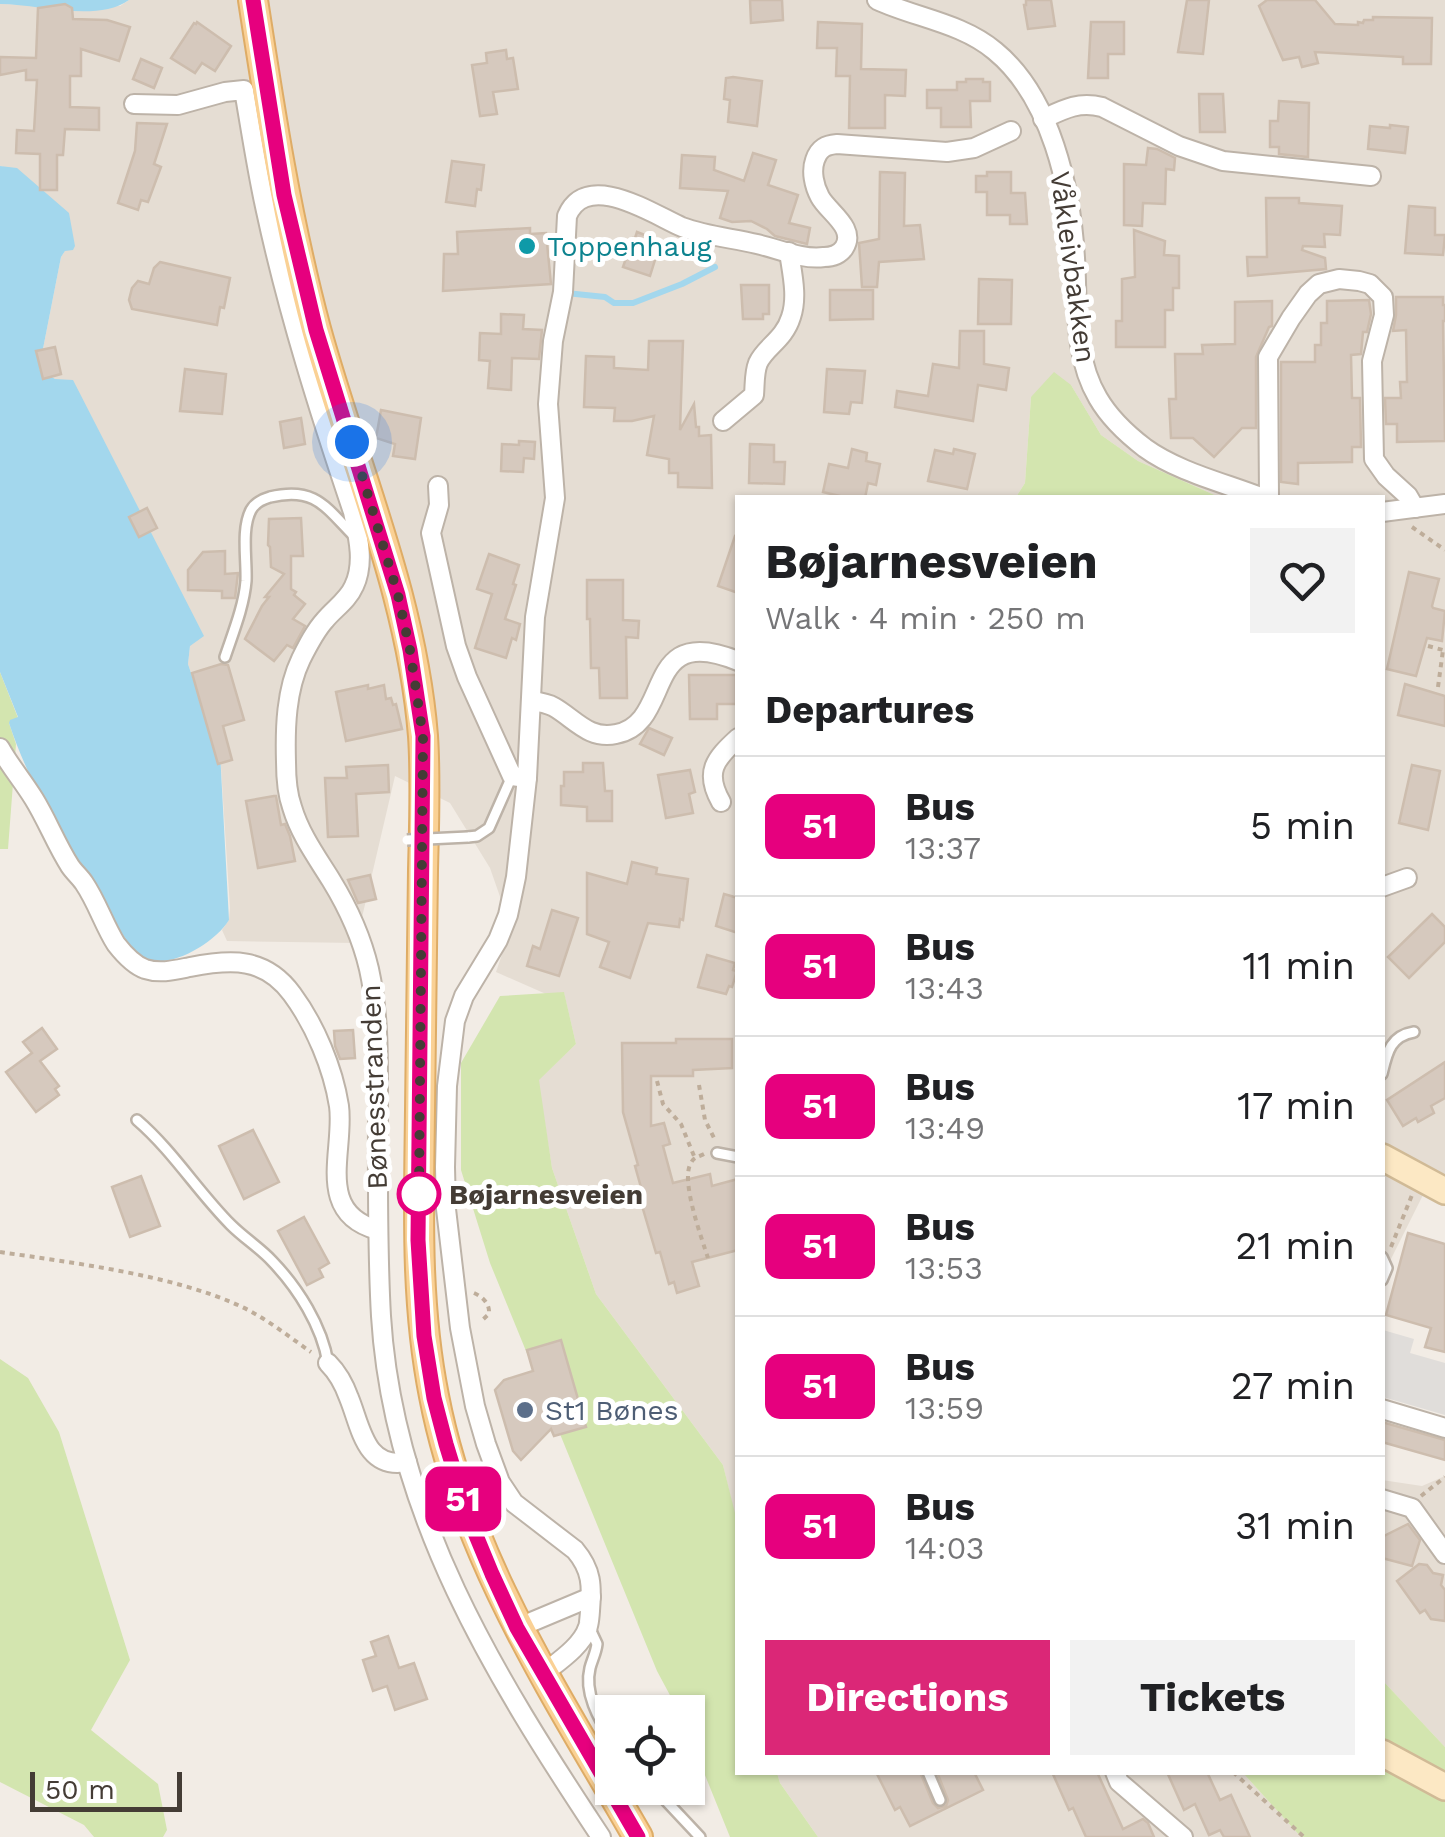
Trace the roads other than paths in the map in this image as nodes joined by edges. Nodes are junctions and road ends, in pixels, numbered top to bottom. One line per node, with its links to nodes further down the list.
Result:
1 (252, 0): 42 (main road)
2 (877, 0): 4 (street, Våkleivbakken)
3 (134, 104): 15 (street, Bønesstranden)
4 (1044, 119): 6 (street); 10 (street, Våkleivbakken)
5 (1011, 131): 7 (street)
6 (1371, 176)
7 (790, 252): 8 (street); 18 (street)
8 (723, 422)
9 (438, 486): 21 (street)
10 (1258, 495)
11 (1266, 495): 13 (street, Våkleivbakken)
12 (1445, 504): 13 (street)
13 (1409, 509): 14 (street)
14 (1385, 512)
15 (360, 542): 16 (lane); 33 (street, Bønesstranden)
16 (226, 657)
17 (735, 660): 18 (street)
18 (531, 701): 21 (street)
19 (735, 741): 22 (street)
20 (0, 748): 33 (street, Bønesstranden)
21 (519, 777): 23 (lane, bridge); 40 (street)
22 (724, 804)
23 (407, 840)
24 (1407, 878): 25 (street)
25 (1385, 886)
26 (1414, 1032): 27 (lane)
27 (1385, 1065)
28 (137, 1120): 34 (lane)
29 (717, 1153): 30 (lane)
30 (735, 1157)
31 (1385, 1159): 32 (street)
32 (1445, 1191)
33 (378, 1230): 37 (street, Bønesstranden)
34 (328, 1363): 37 (street)
35 (1385, 1409): 36 (street)
36 (1445, 1428)
37 (406, 1462): 51 (street, Bønesstranden)
38 (1385, 1500): 39 (street)
39 (1445, 1554)
40 (591, 1598): 41 (street); 42 (street)
41 (588, 1626): 43 (street); 44 (lane)
42 (517, 1628): 43 (main road)
43 (544, 1673): 52 (main road)
44 (595, 1707)
45 (1385, 1755): 48 (street)
46 (929, 1775): 49 (lane)
47 (1116, 1775): 54 (street)
48 (1445, 1786)
49 (940, 1800)
50 (670, 1805): 53 (lane)
51 (601, 1837)
52 (638, 1837)
53 (700, 1837)
54 (1182, 1837)

